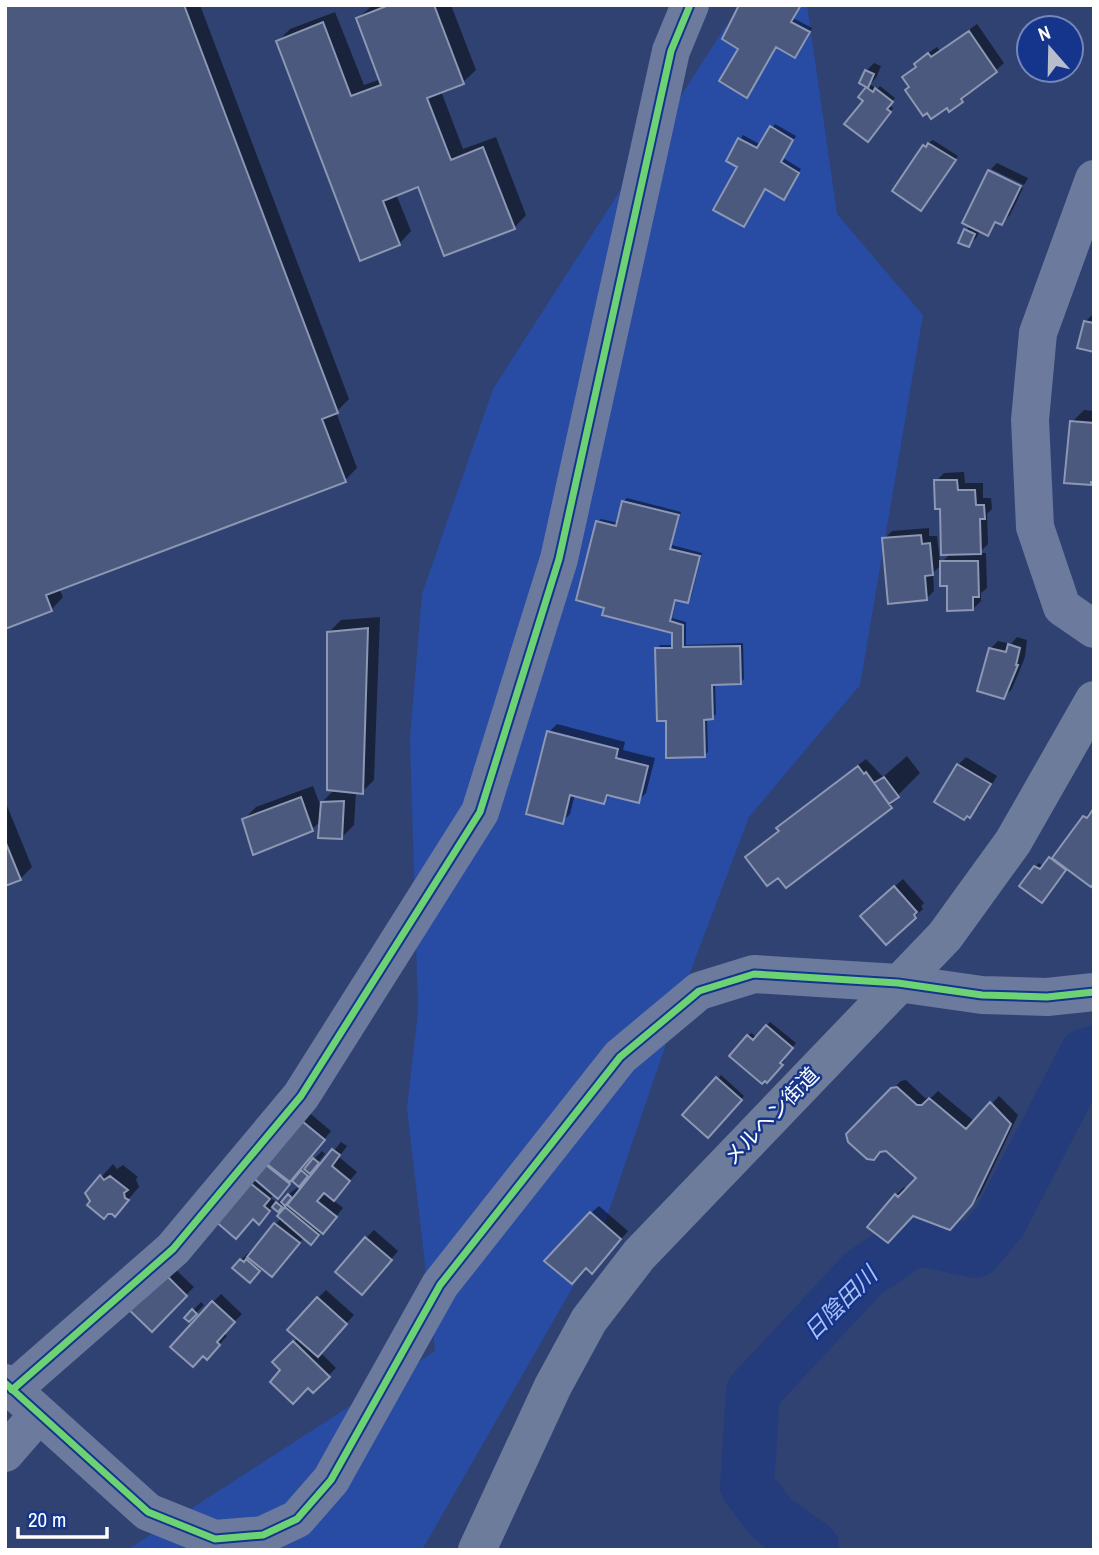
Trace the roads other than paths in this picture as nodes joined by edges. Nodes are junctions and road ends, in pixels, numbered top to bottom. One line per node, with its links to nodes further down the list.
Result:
1 (690, 5): 7 (street)
2 (1094, 179): 3 (street)
3 (1094, 629)
4 (1094, 701): 5 (highway, メルヘン街道)
5 (898, 983): 6 (street); 7 (street); 9 (highway, メルヘン街道)
6 (1094, 992)
7 (18, 1396): 8 (street)
8 (5, 1452)
9 (477, 1550)

